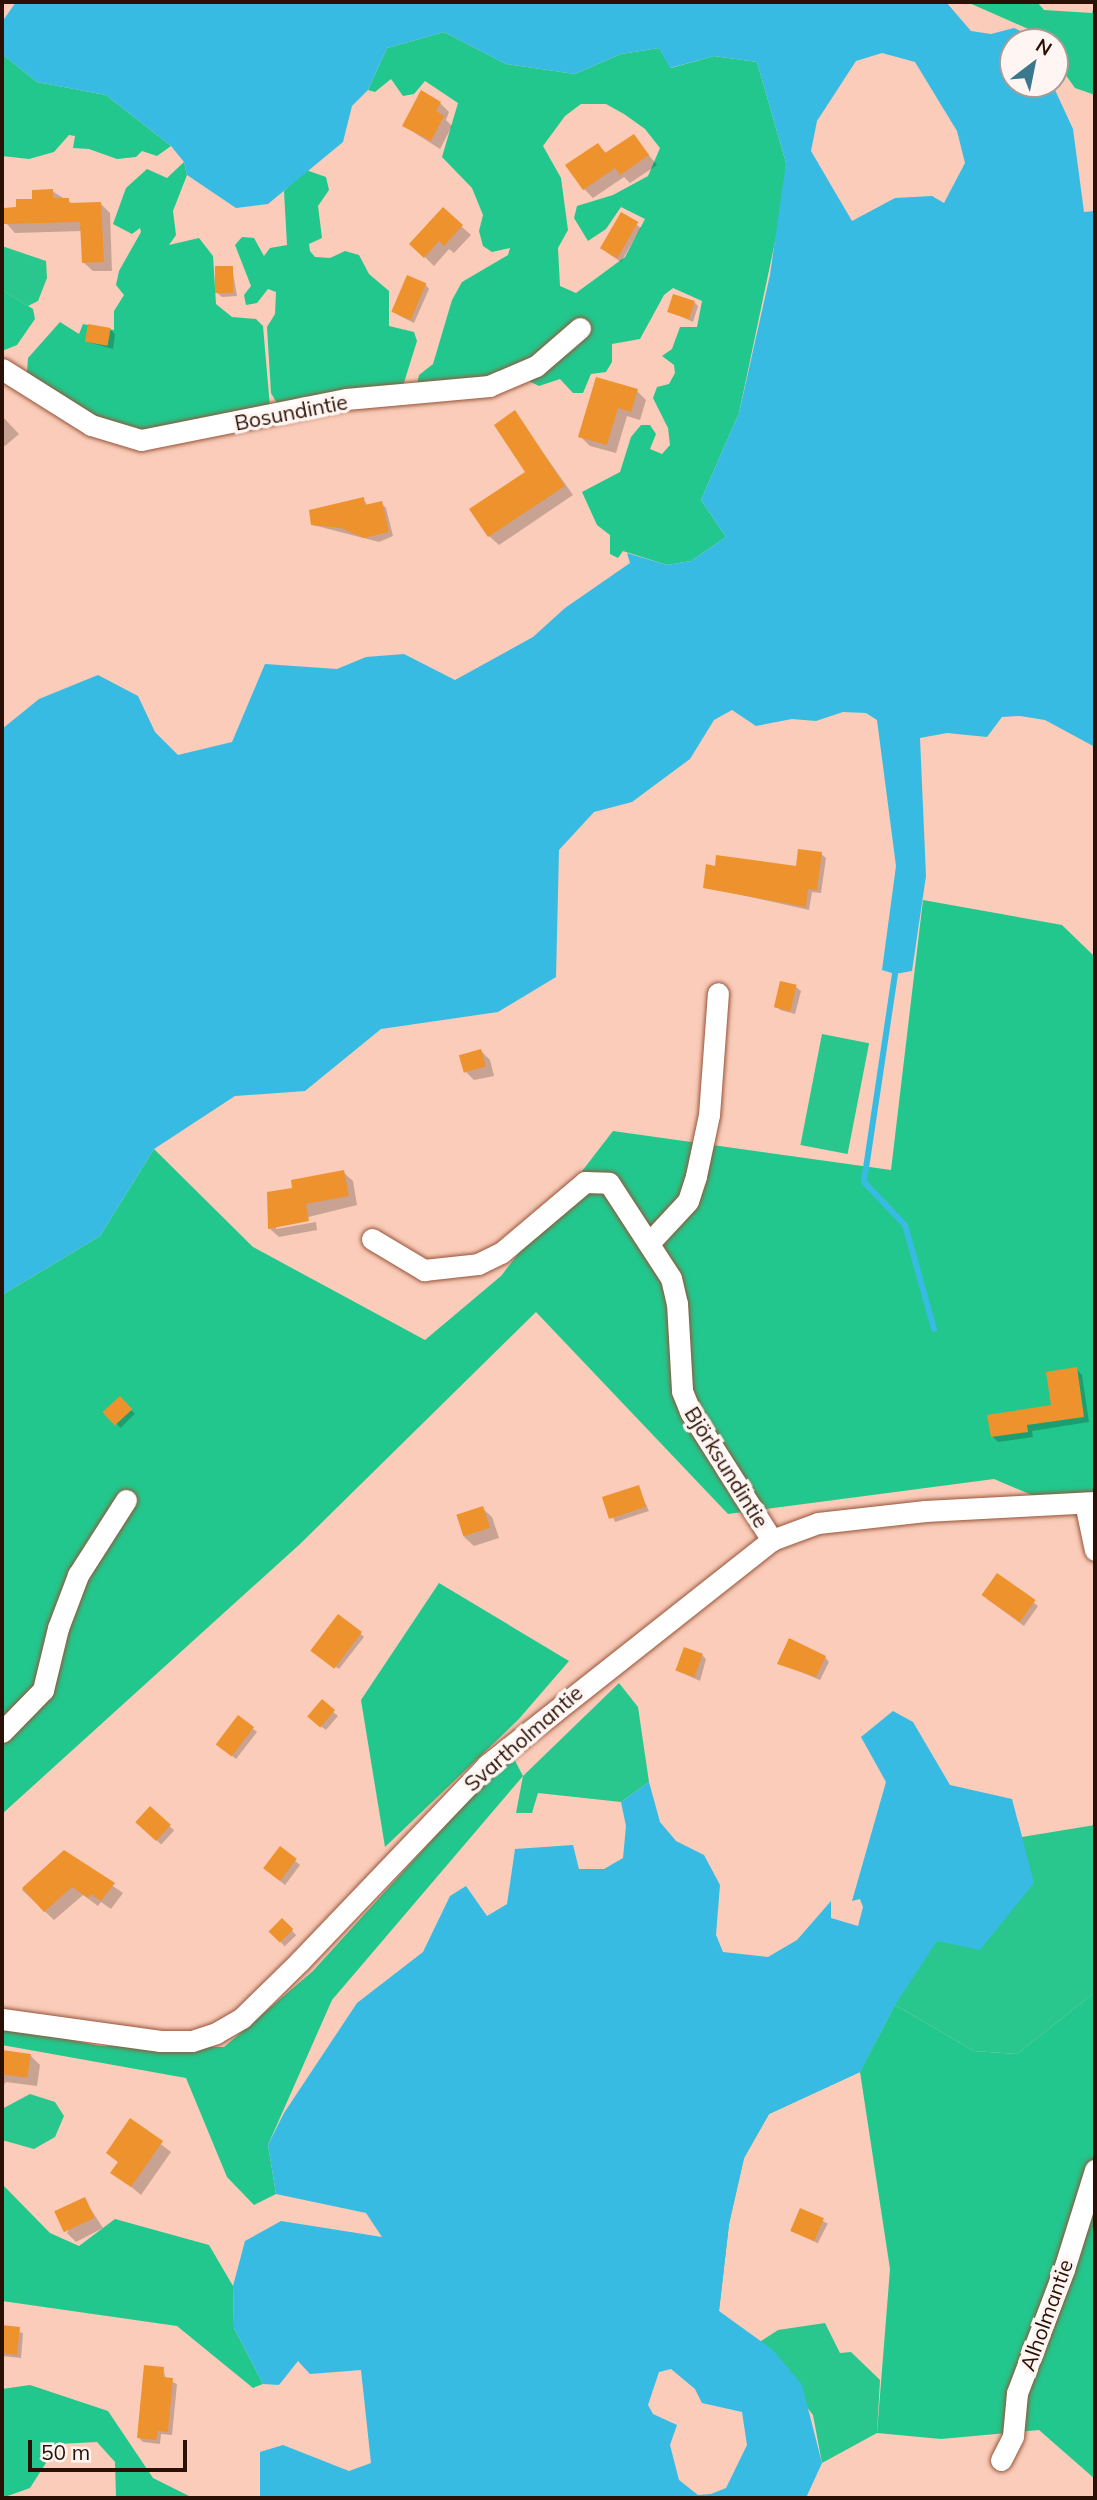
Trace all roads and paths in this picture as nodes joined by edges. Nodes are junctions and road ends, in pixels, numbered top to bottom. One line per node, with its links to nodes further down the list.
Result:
1 (580, 328): 2 (street, Bosundintie)
2 (2, 369)
3 (718, 993): 5 (street)
4 (372, 1239): 5 (street, Björksundintie)
5 (649, 1243): 8 (street, Björksundintie)
6 (126, 1500): 10 (street)
7 (1090, 1502): 8 (street, Svartholmantie); 9 (street)
8 (772, 1540): 11 (street, Svartholmantie)
9 (1095, 1550)
10 (2, 1732)
11 (2, 2019)
12 (1095, 2170): 13 (street, Alholmantie)
13 (1001, 2460)

